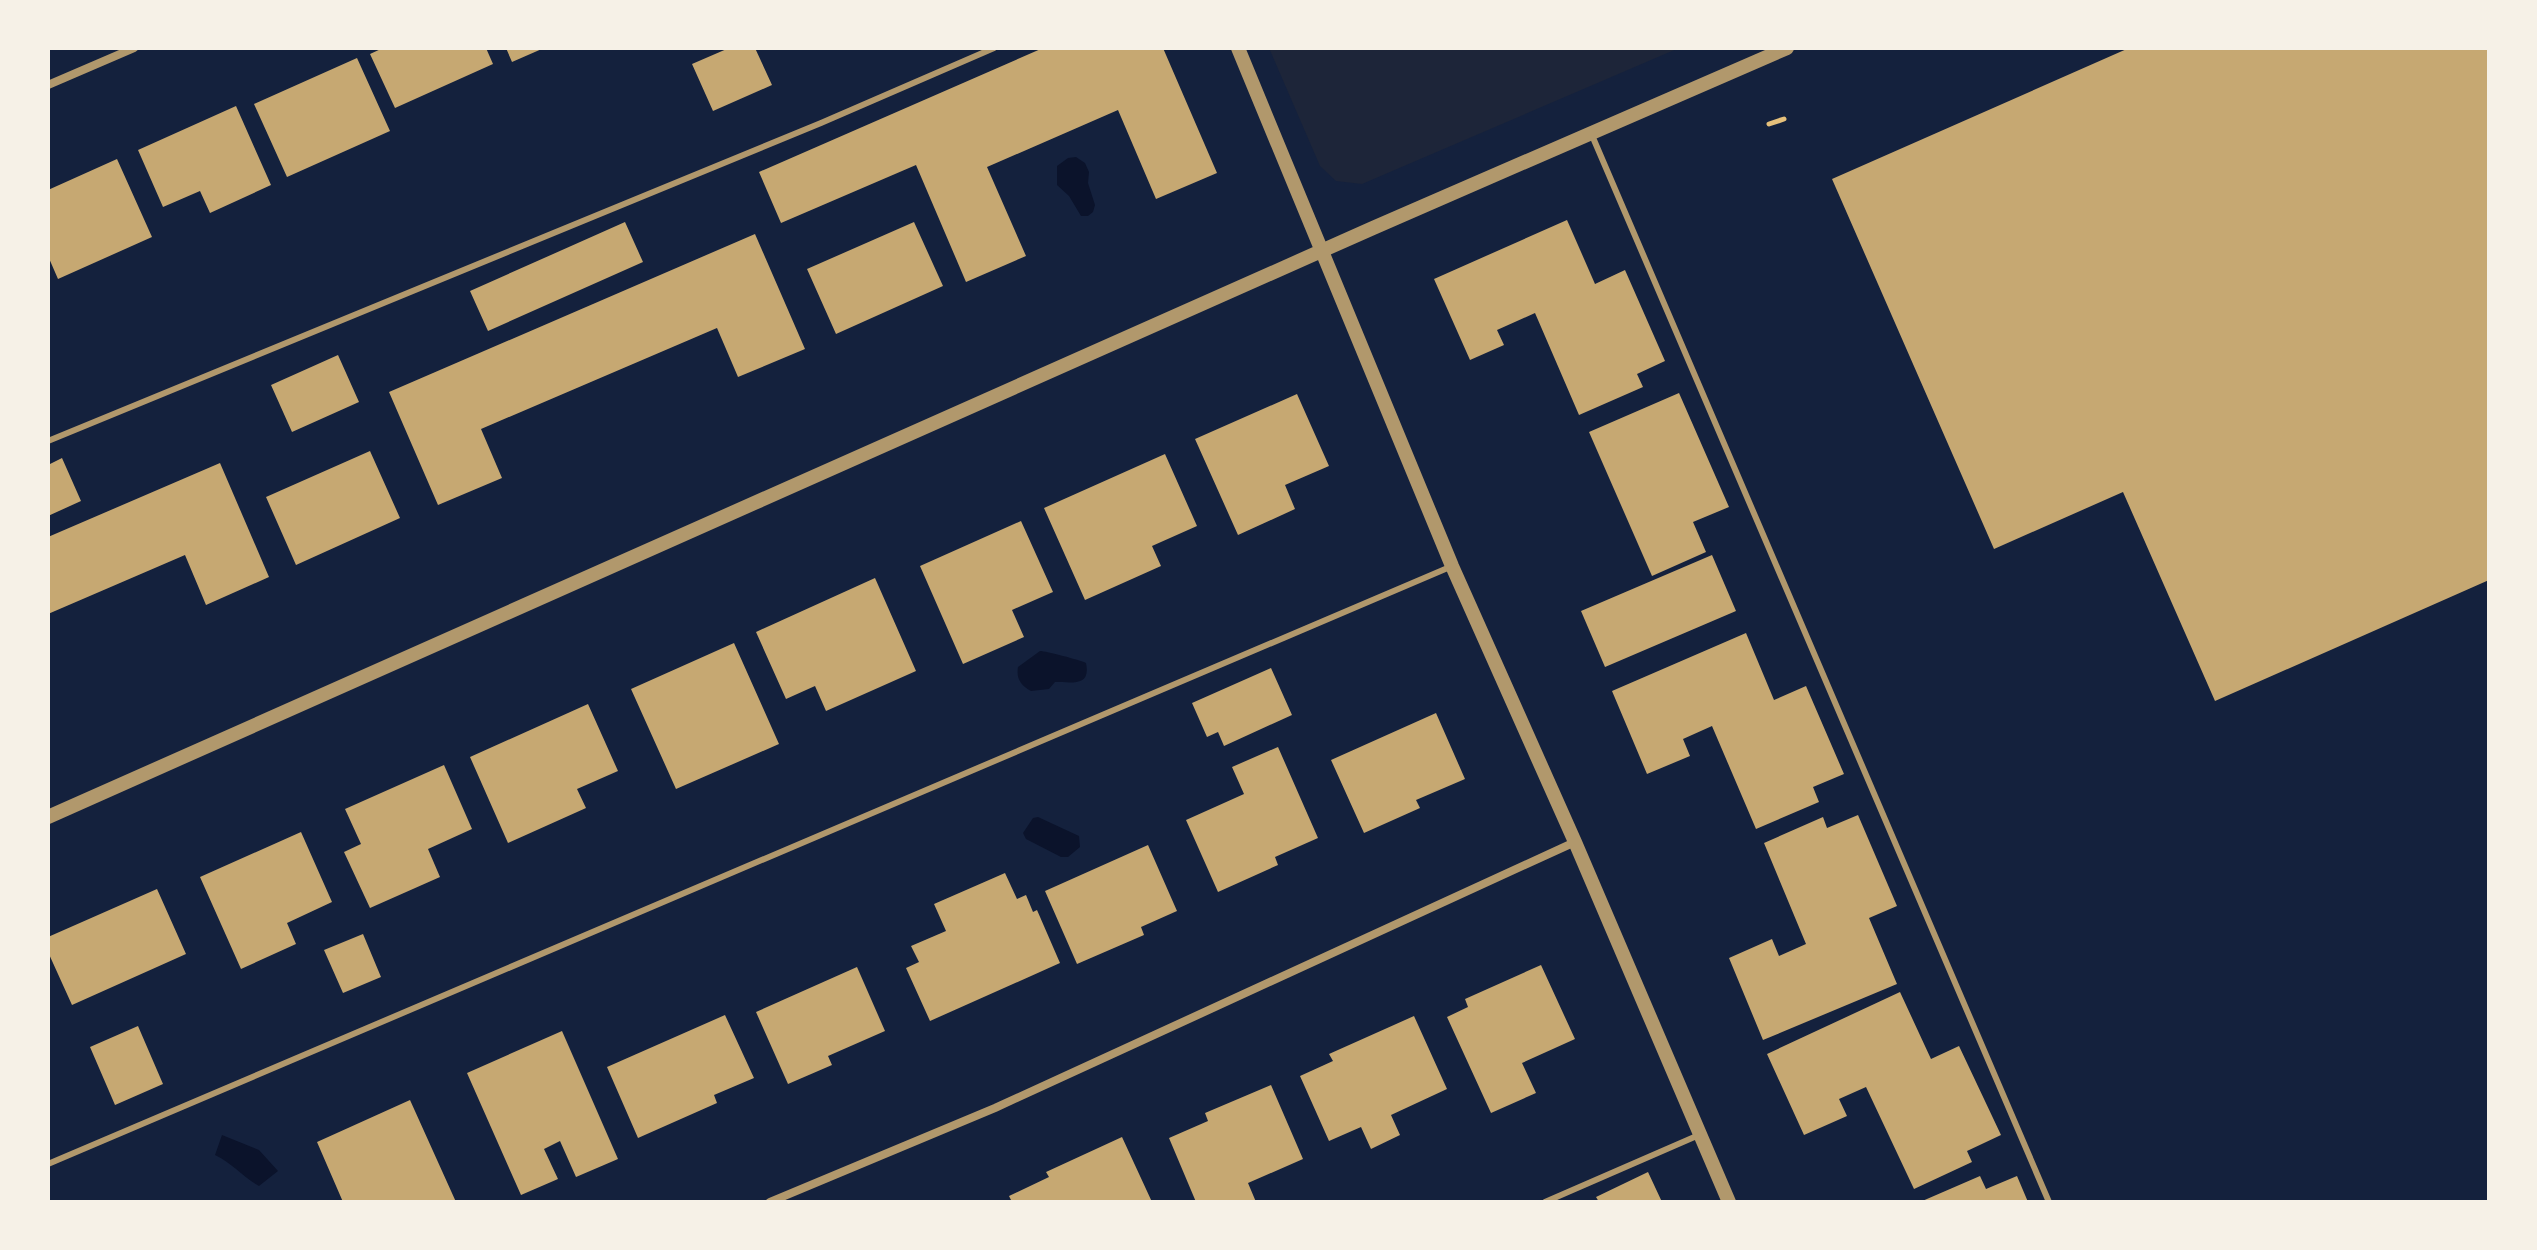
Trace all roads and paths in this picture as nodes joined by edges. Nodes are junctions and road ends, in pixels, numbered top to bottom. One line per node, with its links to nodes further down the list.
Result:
1 (134, 48): 5 (street)
2 (994, 48): 10 (lane)
3 (1238, 48): 9 (street)
4 (1787, 48): 8 (street)
5 (48, 85)
6 (1784, 119): 7 (path)
7 (1769, 124)
8 (1591, 133): 9 (street); 19 (lane)
9 (1323, 250): 11 (street); 12 (street)
10 (48, 441)
11 (1452, 566): 13 (street); 15 (lane)
12 (48, 817)
13 (1575, 842): 14 (street); 16 (street)
14 (1700, 1135): 17 (lane); 18 (street)
15 (48, 1164)
16 (770, 1202)
17 (1545, 1202)
18 (1729, 1202)
19 (2049, 1202)

